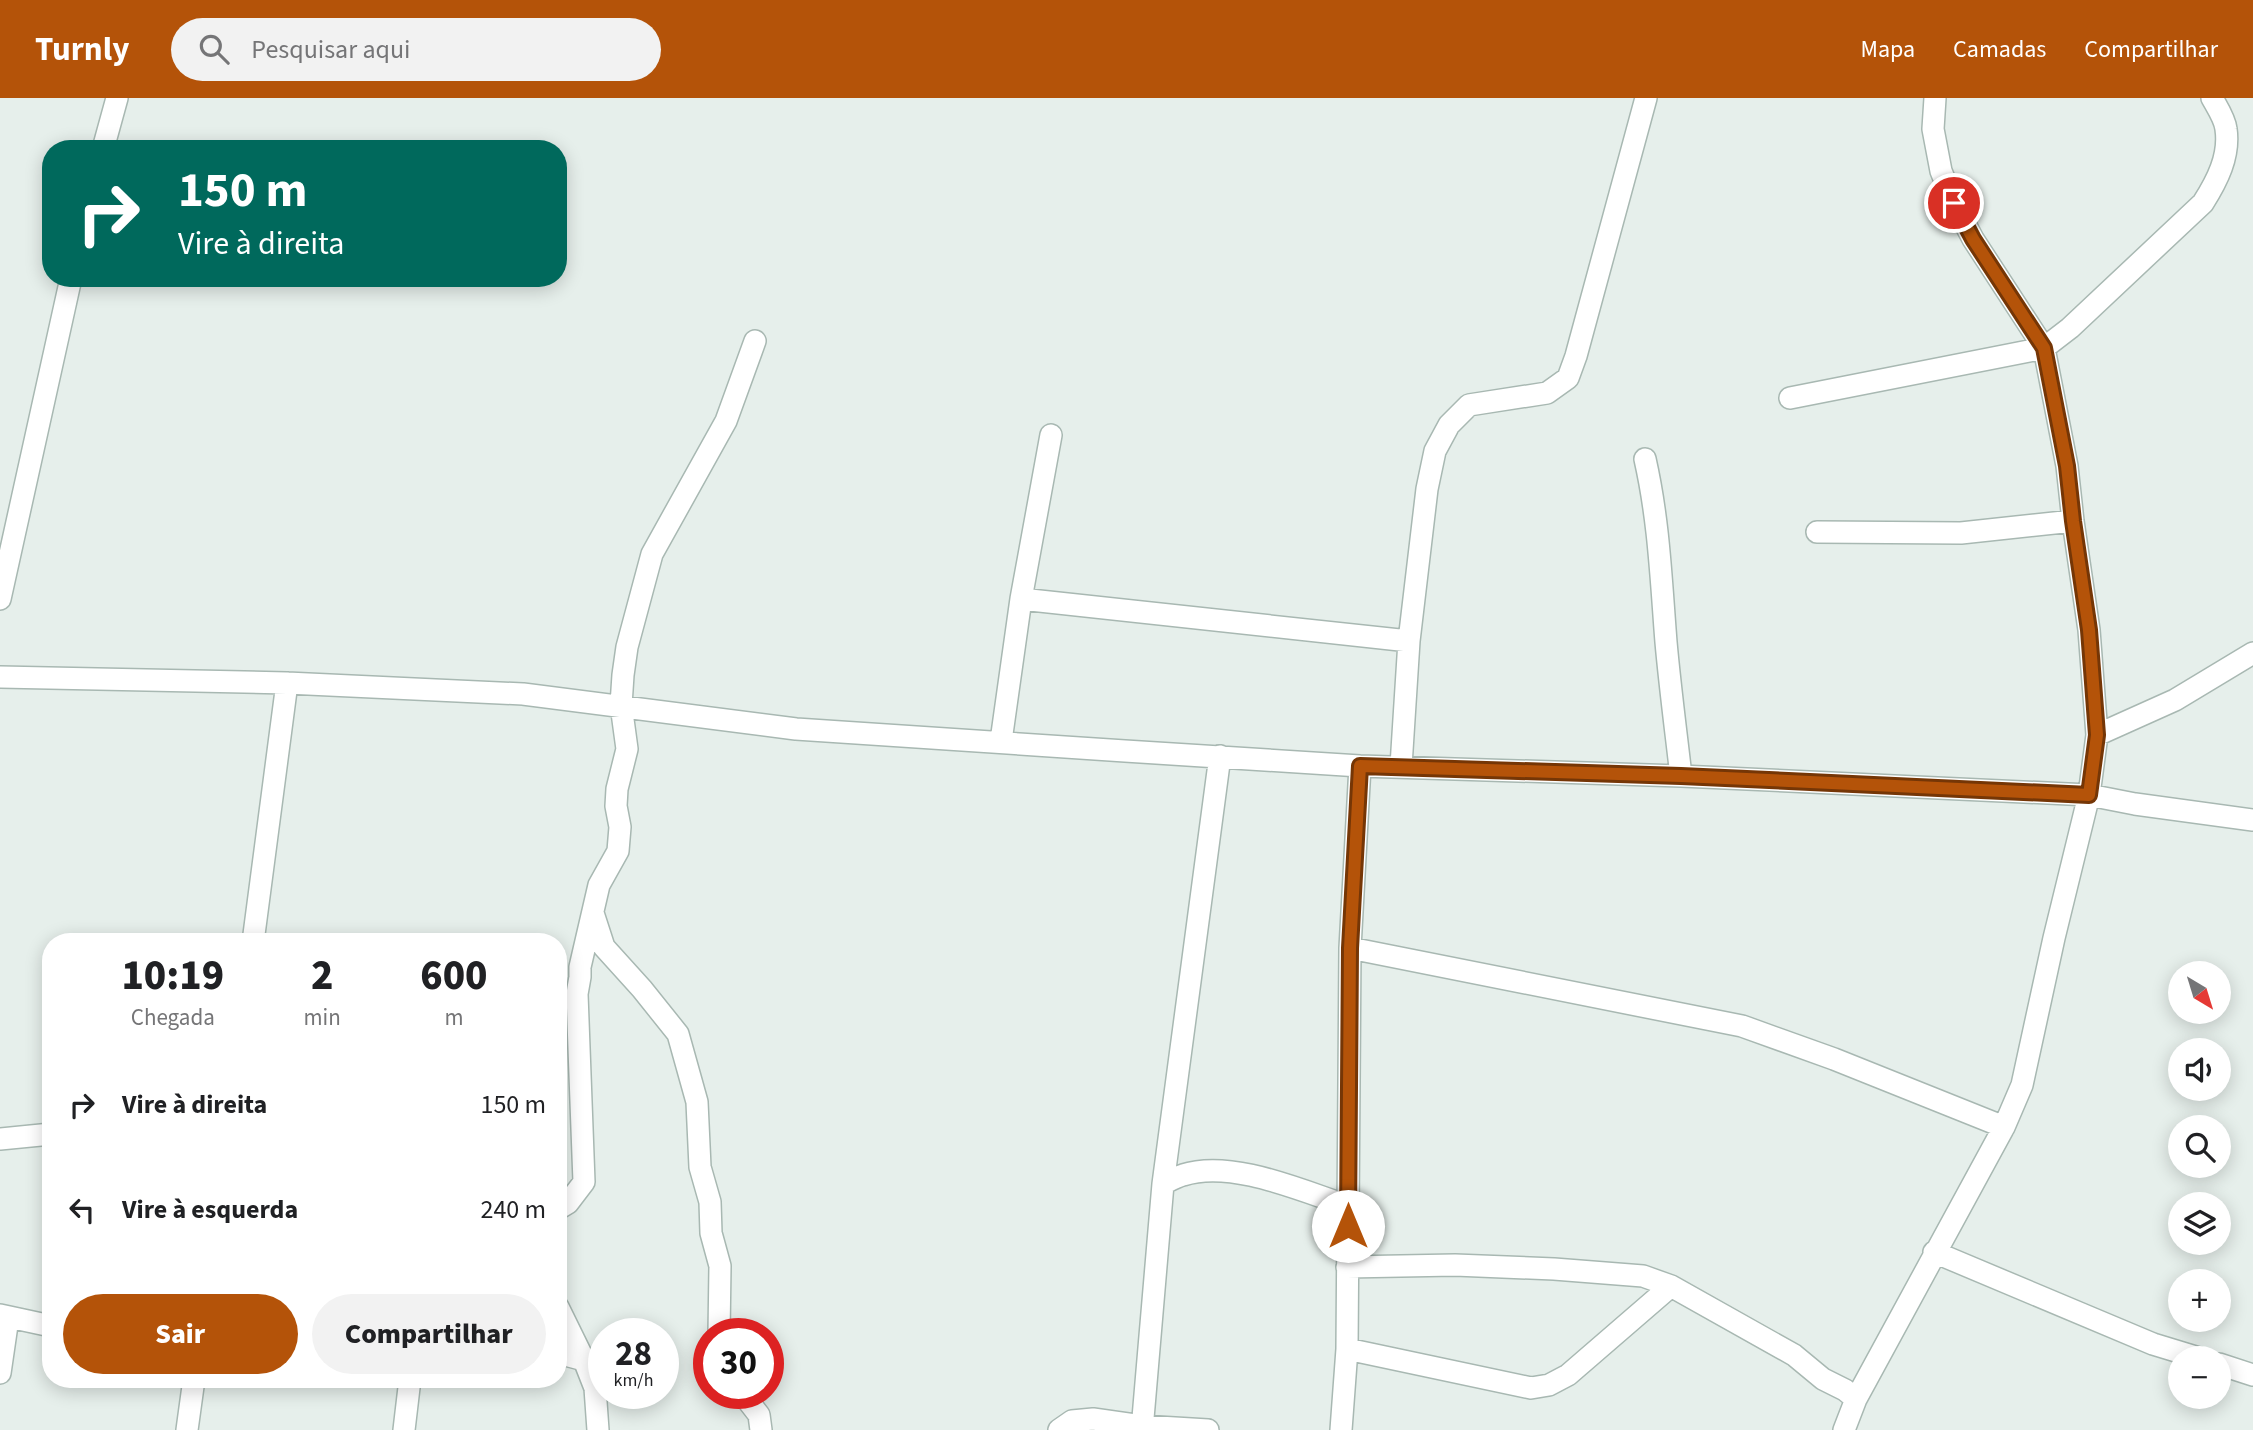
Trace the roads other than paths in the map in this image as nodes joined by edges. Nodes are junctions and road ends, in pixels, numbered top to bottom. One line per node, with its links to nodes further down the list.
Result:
1 (117, 98): 5 (street)
2 (1646, 98): 16 (street)
3 (1935, 98): 8 (street)
4 (2212, 98): 8 (street)
5 (105, 140)
6 (69, 287): 14 (street)
7 (755, 341): 20 (street)
8 (2044, 348): 9 (street); 12 (street)
9 (1790, 398)
10 (1051, 435): 15 (street)
11 (1645, 459): 26 (street)
12 (2073, 521): 13 (street); 21 (street)
13 (1817, 532)
14 (0, 599)
15 (1021, 599): 16 (street); 22 (street)
16 (1409, 640): 25 (street)
17 (2253, 653): 21 (street)
18 (0, 677): 19 (street)
19 (287, 683): 20 (street); 30 (street)
20 (621, 705): 22 (street); 29 (street)
21 (2097, 735): 27 (street)
22 (1001, 741): 23 (street)
23 (1220, 756): 24 (street); 35 (street)
24 (1360, 766): 25 (street); 31 (street)
25 (1401, 766): 26 (street)
26 (1681, 776): 27 (street)
27 (2089, 795): 28 (street); 32 (street)
28 (2253, 820)
29 (593, 911): 36 (street); 42 (street)
30 (254, 933)
31 (1350, 948): 32 (street); 37 (street)
32 (2004, 1127): 38 (street)
33 (42, 1135): 34 (street)
34 (0, 1139)
35 (1163, 1184): 37 (street); 56 (street)
36 (567, 1204)
37 (1348, 1206): 39 (street)
38 (1934, 1252): 46 (street); 54 (street)
39 (1347, 1267): 40 (street); 45 (street)
40 (1671, 1286): 45 (street); 54 (street)
41 (4, 1317): 43 (street); 50 (street)
42 (719, 1318)
43 (42, 1324)
44 (567, 1325): 48 (street)
45 (1346, 1349): 63 (street)
46 (2168, 1349)
47 (567, 1355): 48 (street)
48 (584, 1360): 59 (street)
49 (2231, 1368): 51 (street)
50 (0, 1373)
51 (2253, 1375)
52 (189, 1388): 57 (street)
53 (409, 1388): 58 (street)
54 (1856, 1399): 64 (street)
55 (754, 1409): 60 (street)
56 (1142, 1428): 61 (street); 62 (street)
57 (187, 1430)
58 (404, 1430)
59 (598, 1430)
60 (761, 1430)
61 (1059, 1430)
62 (1208, 1430)
63 (1341, 1430)
64 (1844, 1430)

